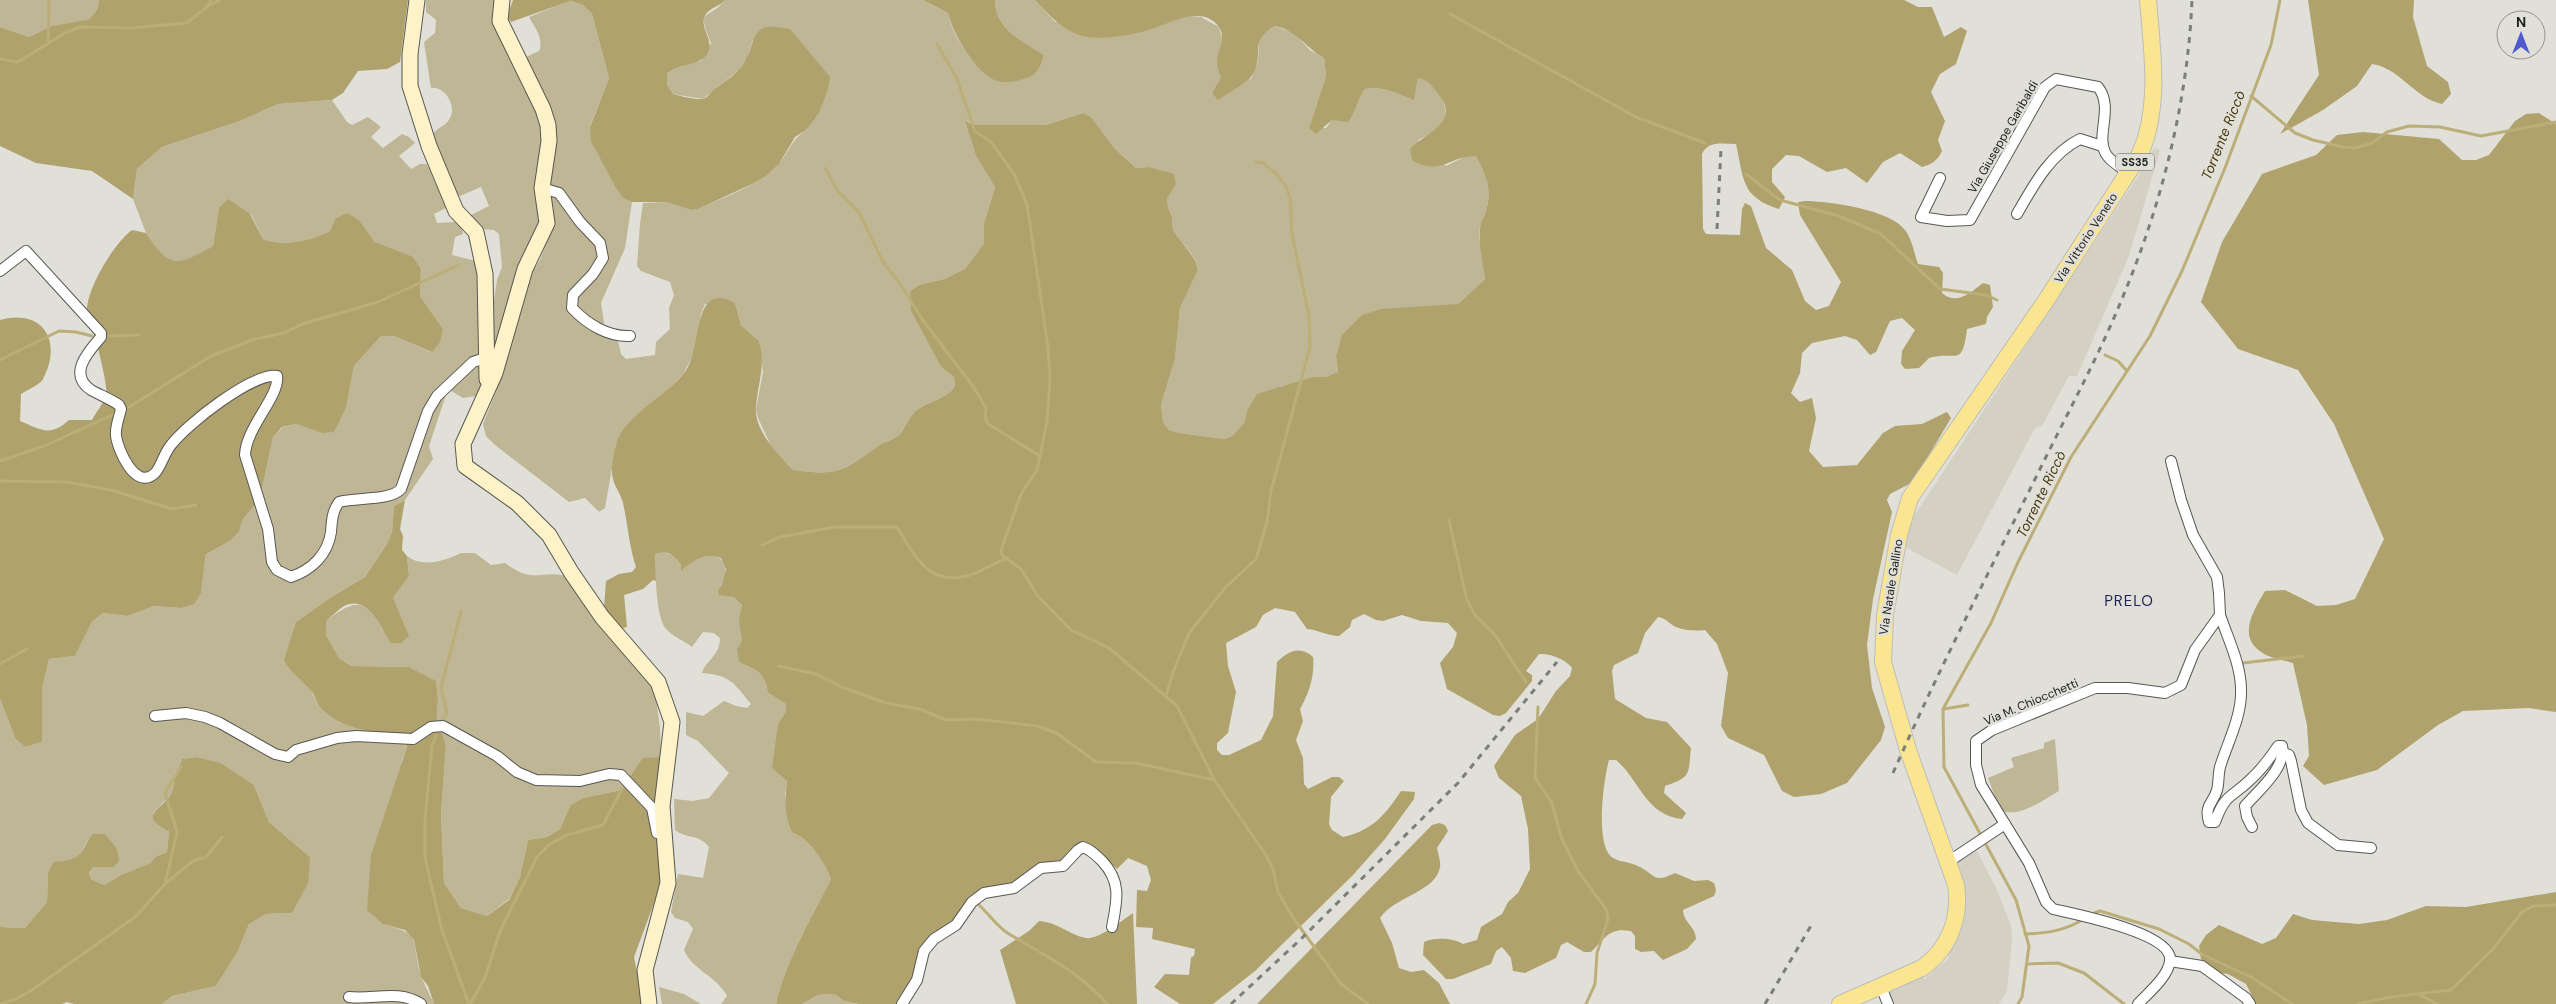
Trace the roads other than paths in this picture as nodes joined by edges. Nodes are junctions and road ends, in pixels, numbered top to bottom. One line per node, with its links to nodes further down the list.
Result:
1 (417, 0): 12 (street)
2 (502, 0): 7 (street)
3 (2148, 0): 5 (main road, Via Vittorio Veneto / SS35)
4 (2102, 146): 5 (street); 6 (street, Via Giuseppe Garibaldi); 8 (street)
5 (2128, 173): 10 (main road, Via Vittorio Veneto / SS35)
6 (1940, 178)
7 (542, 188): 11 (street); 13 (street)
8 (2017, 214)
9 (0, 271): 12 (street)
10 (2045, 302): 22 (main road, Via Natale Gallino)
11 (630, 336)
12 (488, 357): 13 (street)
13 (486, 393): 21 (street)
14 (2171, 461): 15 (street)
15 (2220, 614): 17 (street); 18 (street, Via M. Chiocchetti)
16 (155, 716): 21 (street)
17 (2284, 753): 19 (street); 20 (street)
18 (2002, 826): 22 (street); 24 (street)
19 (2252, 827)
20 (2371, 848)
21 (666, 858): 28 (street)
22 (1948, 862): 25 (main road, Via Natale Gallino)
23 (1112, 927): 29 (street)
24 (2170, 961): 32 (street); 33 (street)
25 (1880, 984): 30 (main road, Via Natale Gallino); 31 (street)
26 (349, 997): 27 (street)
27 (421, 1004)
28 (649, 1004)
29 (902, 1004)
30 (1840, 1004)
31 (1888, 1004)
32 (2138, 1004)
33 (2250, 1004)

